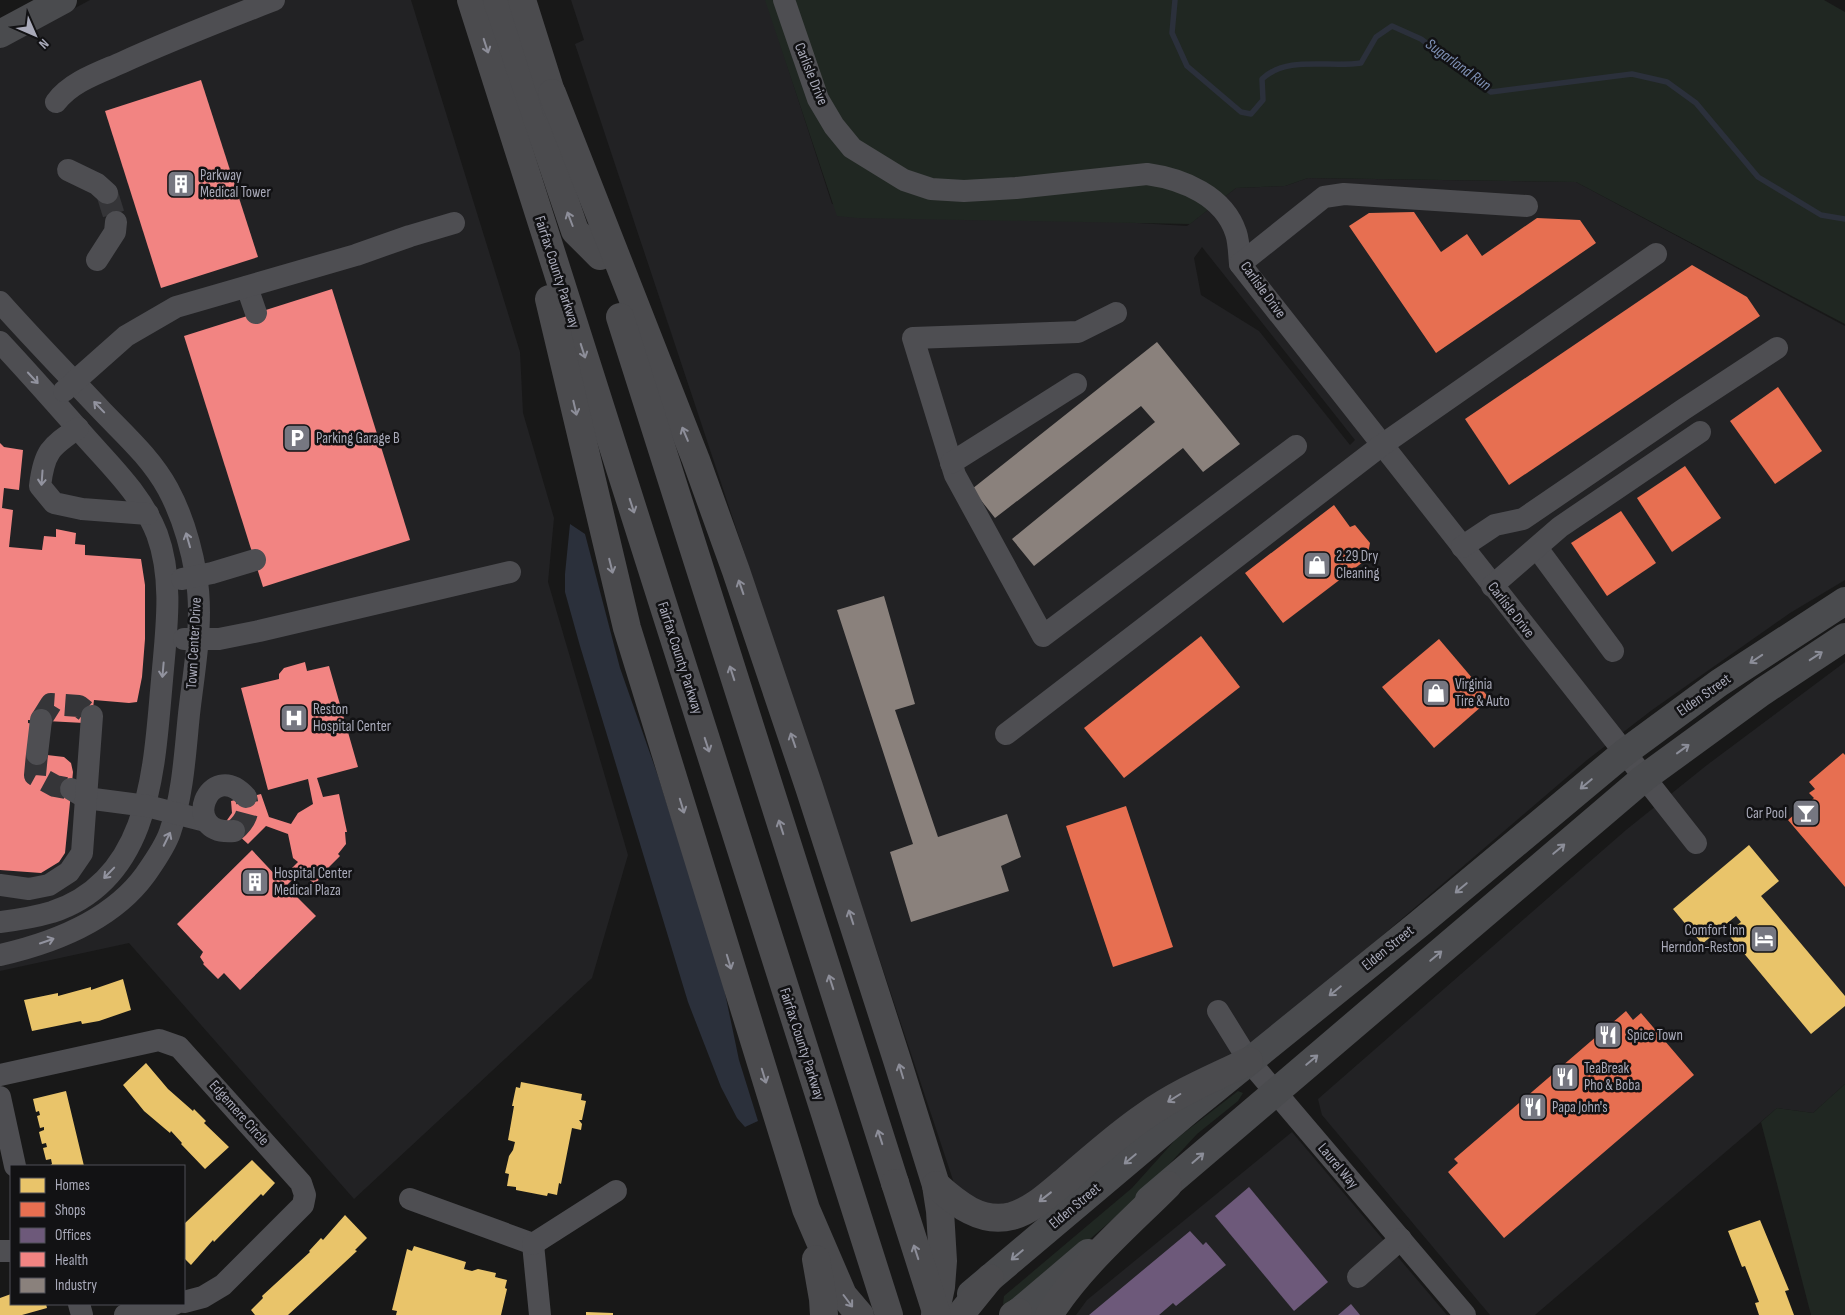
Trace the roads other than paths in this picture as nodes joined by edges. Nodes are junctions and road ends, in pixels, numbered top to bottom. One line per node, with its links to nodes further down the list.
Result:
1 (63, 0): 7 (main road)
2 (274, 0): 9 (street)
3 (471, 0): 10 (highway, Fairfax County Parkway, one-way to 10)
4 (497, 0): 17 (highway, one-way to 4)
5 (522, 0): 8 (highway)
6 (784, 0): 19 (street, Carlisle Drive)
7 (0, 34)
8 (552, 93): 17 (highway); 73 (highway, one-way to 8)
9 (56, 102)
10 (505, 105): 77 (highway, one-way to 77); 89 (highway, Fairfax County Parkway, one-way to 89)
11 (68, 170): 12 (street)
12 (107, 193)
13 (1528, 206): 19 (street)
14 (116, 222): 18 (street)
15 (454, 223): 20 (street)
16 (1656, 254): 31 (street)
17 (600, 256): 90 (highway, one-way to 17, bridge)
18 (97, 260)
19 (1240, 264): 31 (street, Carlisle Drive)
20 (247, 287): 22 (street); 26 (street)
21 (0, 302): 26 (street, Town Center Drive)
22 (256, 313)
23 (1116, 313): 33 (street)
24 (0, 342): 28 (street, Town Center Drive, one-way to 28)
25 (1777, 348): 34 (street)
26 (75, 382): 28 (street); 41 (street, Town Center Drive, one-way to 26)
27 (1076, 384): 33 (street)
28 (53, 399): 29 (street, Town Center Drive)
29 (78, 428): 36 (street, Town Center Drive); 36 (street, one-way to 36)
30 (1700, 432): 35 (street)
31 (1382, 445): 37 (street, Carlisle Drive); 51 (street)
32 (1296, 446): 33 (street)
33 (951, 463)
34 (1604, 463): 35 (street); 37 (street)
35 (1620, 487): 38 (street)
36 (148, 514): 42 (street, Town Center Drive)
37 (1462, 547): 43 (street, Carlisle Drive)
38 (1537, 548): 43 (street); 48 (street)
39 (254, 560): 41 (street)
40 (510, 572): 47 (street)
41 (197, 577): 42 (street); 47 (street, Town Center Drive)
42 (166, 582): 46 (street, Town Center Drive)
43 (1492, 586): 52 (street, Carlisle Drive)
44 (1845, 601): 52 (main road, Elden Street, one-way to 52)
45 (1845, 637): 54 (main road, Elden Street, one-way to 45)
46 (165, 638): 47 (street); 59 (street, Town Center Drive, one-way to 59)
47 (198, 640): 55 (street, Town Center Drive)
48 (1613, 650)
49 (92, 716): 57 (street)
50 (41, 720): 53 (street)
51 (1006, 734)
52 (1624, 753): 54 (street, Carlisle Drive); 68 (main road, Elden Street, one-way to 68)
53 (37, 754)
54 (1644, 778): 63 (street, Carlisle Drive); 70 (main road, Elden Street, one-way to 54)
55 (179, 789): 56 (street); 59 (street); 60 (street, Town Center Drive)
56 (211, 791): 58 (street); 61 (street)
57 (79, 793): 59 (street); 64 (street)
58 (246, 797)
59 (146, 806): 60 (street); 65 (street, Town Center Drive, one-way to 65)
60 (175, 813): 61 (street); 66 (street, Town Center Drive, one-way to 60)
61 (206, 821): 62 (street)
62 (234, 831)
63 (1696, 843)
64 (0, 885)
65 (0, 922)
66 (0, 955)
67 (1218, 1011): 68 (street, Laurel Way)
68 (1249, 1061): 70 (street, Laurel Way); 73 (highway, one-way to 73); 81 (main road, Elden Street, one-way to 81)
69 (0, 1075): 82 (street, Edgemere Circle)
70 (1275, 1092): 74 (main road, Elden Street, one-way to 70); 78 (street, Laurel Way)
71 (0, 1097): 72 (street)
72 (15, 1165)
73 (936, 1185): 90 (highway)
74 (1168, 1185): 84 (main road, Elden Street); 93 (highway)
75 (616, 1191): 79 (street)
76 (410, 1199): 79 (street)
77 (806, 1209): 87 (highway); 88 (highway, one-way to 88)
78 (1401, 1239): 80 (street); 94 (street, Laurel Way)
79 (533, 1244): 86 (street)
80 (1358, 1277)
81 (990, 1278): 91 (main road, Elden Street); 92 (highway)
82 (185, 1302)
83 (169, 1305): 85 (street)
84 (1015, 1314)
85 (124, 1315)
86 (540, 1315)
87 (824, 1315)
88 (860, 1315)
89 (889, 1315)
90 (936, 1315)
91 (946, 1315)
92 (960, 1315)
93 (1049, 1315)
94 (1465, 1315)

